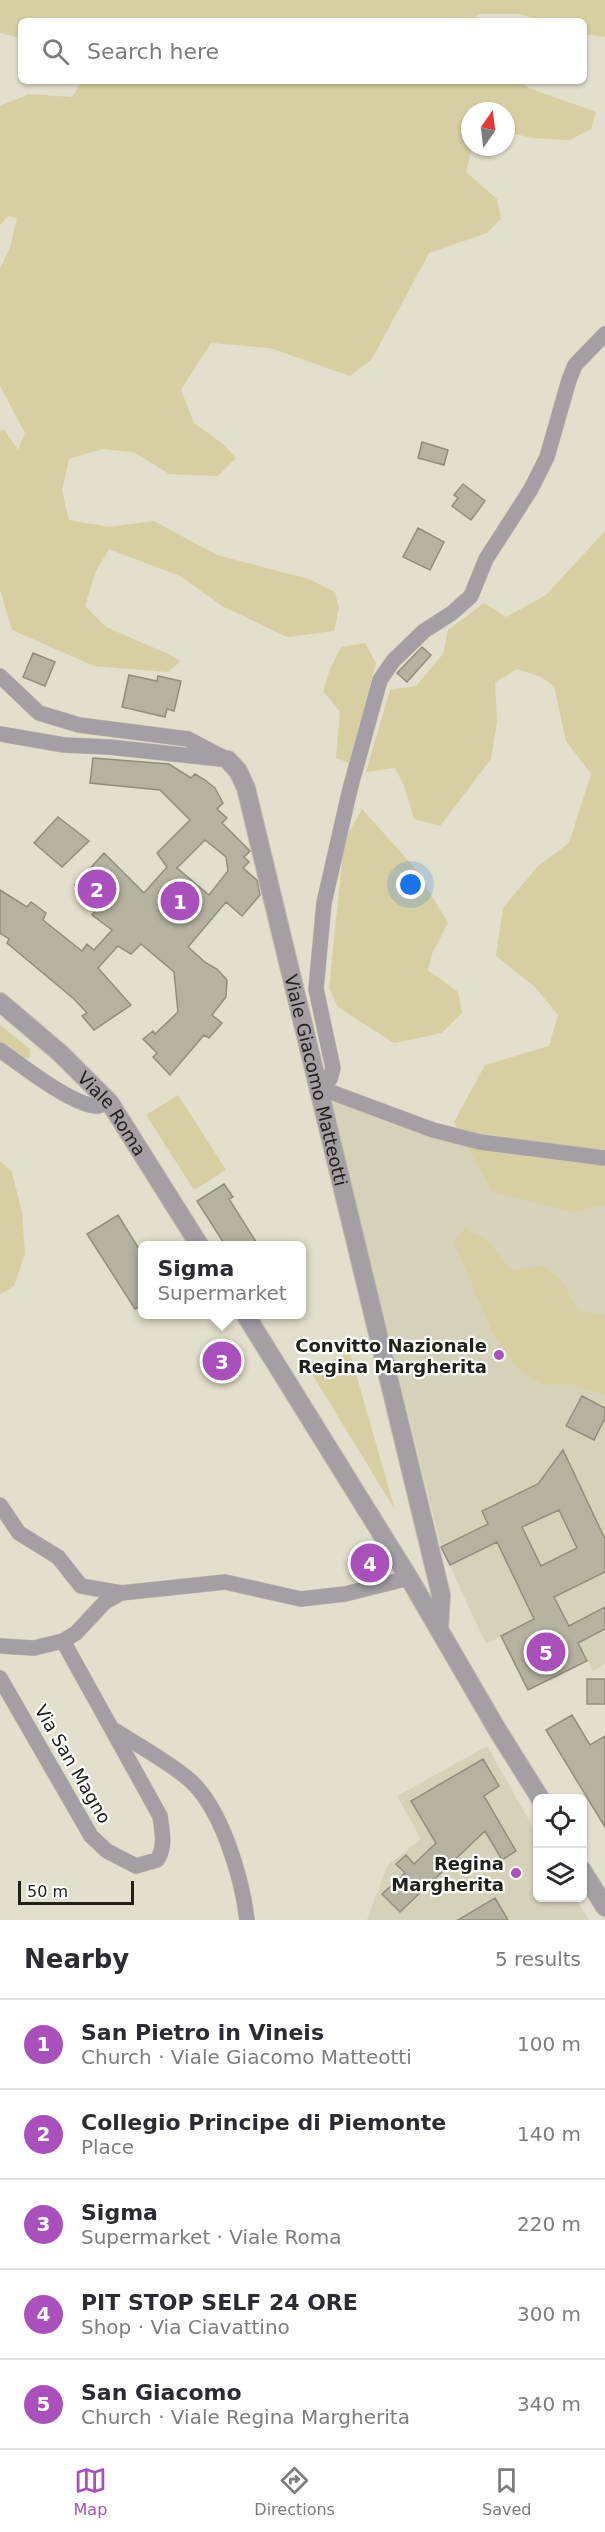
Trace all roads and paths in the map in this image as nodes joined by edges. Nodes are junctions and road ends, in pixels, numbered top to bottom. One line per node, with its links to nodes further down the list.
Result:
1 (605, 334): 7 (street)
2 (0, 676): 4 (street)
3 (0, 734): 4 (street)
4 (228, 760): 7 (street, Viale Giacomo Matteotti)
5 (0, 1002): 8 (street, Viale Roma)
6 (0, 1050): 8 (street)
7 (320, 1088): 9 (street); 15 (street, Viale Giacomo Matteotti)
8 (110, 1102): 10 (street, Viale Roma)
9 (605, 1158)
10 (197, 1241)
11 (248, 1319): 13 (street)
12 (0, 1505): 14 (street)
13 (410, 1578): 14 (street); 15 (street)
14 (121, 1593): 16 (street)
15 (439, 1629): 20 (street)
16 (63, 1641): 17 (street); 19 (street, Via San Magno)
17 (0, 1646)
18 (0, 1678): 19 (street, Via San Magno)
19 (113, 1729): 23 (street, Via San Magno)
20 (537, 1794)
21 (587, 1878): 22 (street)
22 (605, 1908)
23 (247, 1920)

